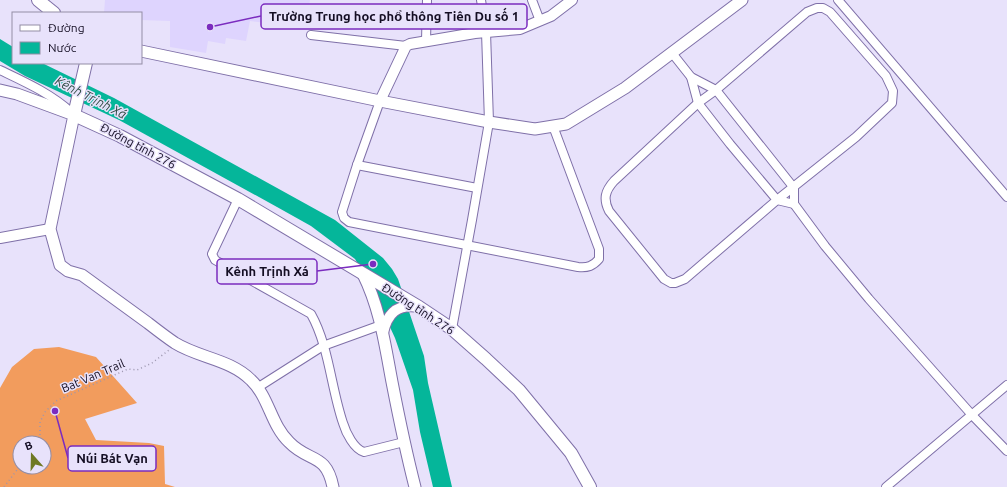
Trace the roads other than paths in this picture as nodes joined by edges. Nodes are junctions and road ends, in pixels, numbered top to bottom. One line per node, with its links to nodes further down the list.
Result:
1 (427, 0): 12 (street)
2 (481, 0): 10 (street)
3 (532, 0): 9 (street)
4 (572, 0): 9 (street)
5 (742, 0): 15 (main road)
6 (838, 0): 29 (street)
7 (43, 2): 8 (main road)
8 (53, 12)
9 (540, 21): 10 (street)
10 (486, 32): 12 (street); 24 (street)
11 (311, 35): 13 (street)
12 (426, 41): 13 (street)
13 (406, 46): 21 (street)
14 (142, 51): 21 (main road)
15 (672, 54): 18 (street); 25 (main road)
16 (85, 67): 23 (main road)
17 (0, 70): 23 (street)
18 (691, 77): 20 (street); 22 (street)
19 (0, 90): 23 (main road)
20 (716, 90): 22 (street); 28 (street); 28 (street)
21 (380, 101): 24 (main road); 26 (street)
22 (698, 104): 31 (street); 31 (street)
23 (74, 114): 30 (main road, Đường tỉnh 276); 33 (main road)
24 (488, 122): 25 (main road); 27 (street)
25 (553, 126): 35 (street)
26 (357, 165): 27 (street); 35 (street)
27 (478, 188): 35 (street)
28 (794, 188): 31 (street); 32 (street)
29 (1007, 197)
30 (238, 199): 36 (main road, Đường tỉnh 276); 40 (street)
31 (777, 200): 32 (street)
32 (794, 204): 43 (street)
33 (50, 229): 34 (street); 42 (main road)
34 (0, 238)
35 (467, 246): 39 (street)
36 (363, 274): 37 (main road, Đường tỉnh 276); 38 (main road)
37 (419, 307): 38 (street); 39 (main road, Đường tỉnh 276)
38 (382, 329): 40 (street); 44 (main road)
39 (452, 330): 48 (main road, Đường tỉnh 276)
40 (323, 346): 42 (street); 44 (street)
41 (1007, 385): 43 (street)
42 (257, 388): 46 (main road)
43 (972, 415): 45 (street); 49 (street)
44 (404, 442): 47 (main road)
45 (1007, 451)
46 (333, 487)
47 (415, 487)
48 (590, 487)
49 (886, 487)

